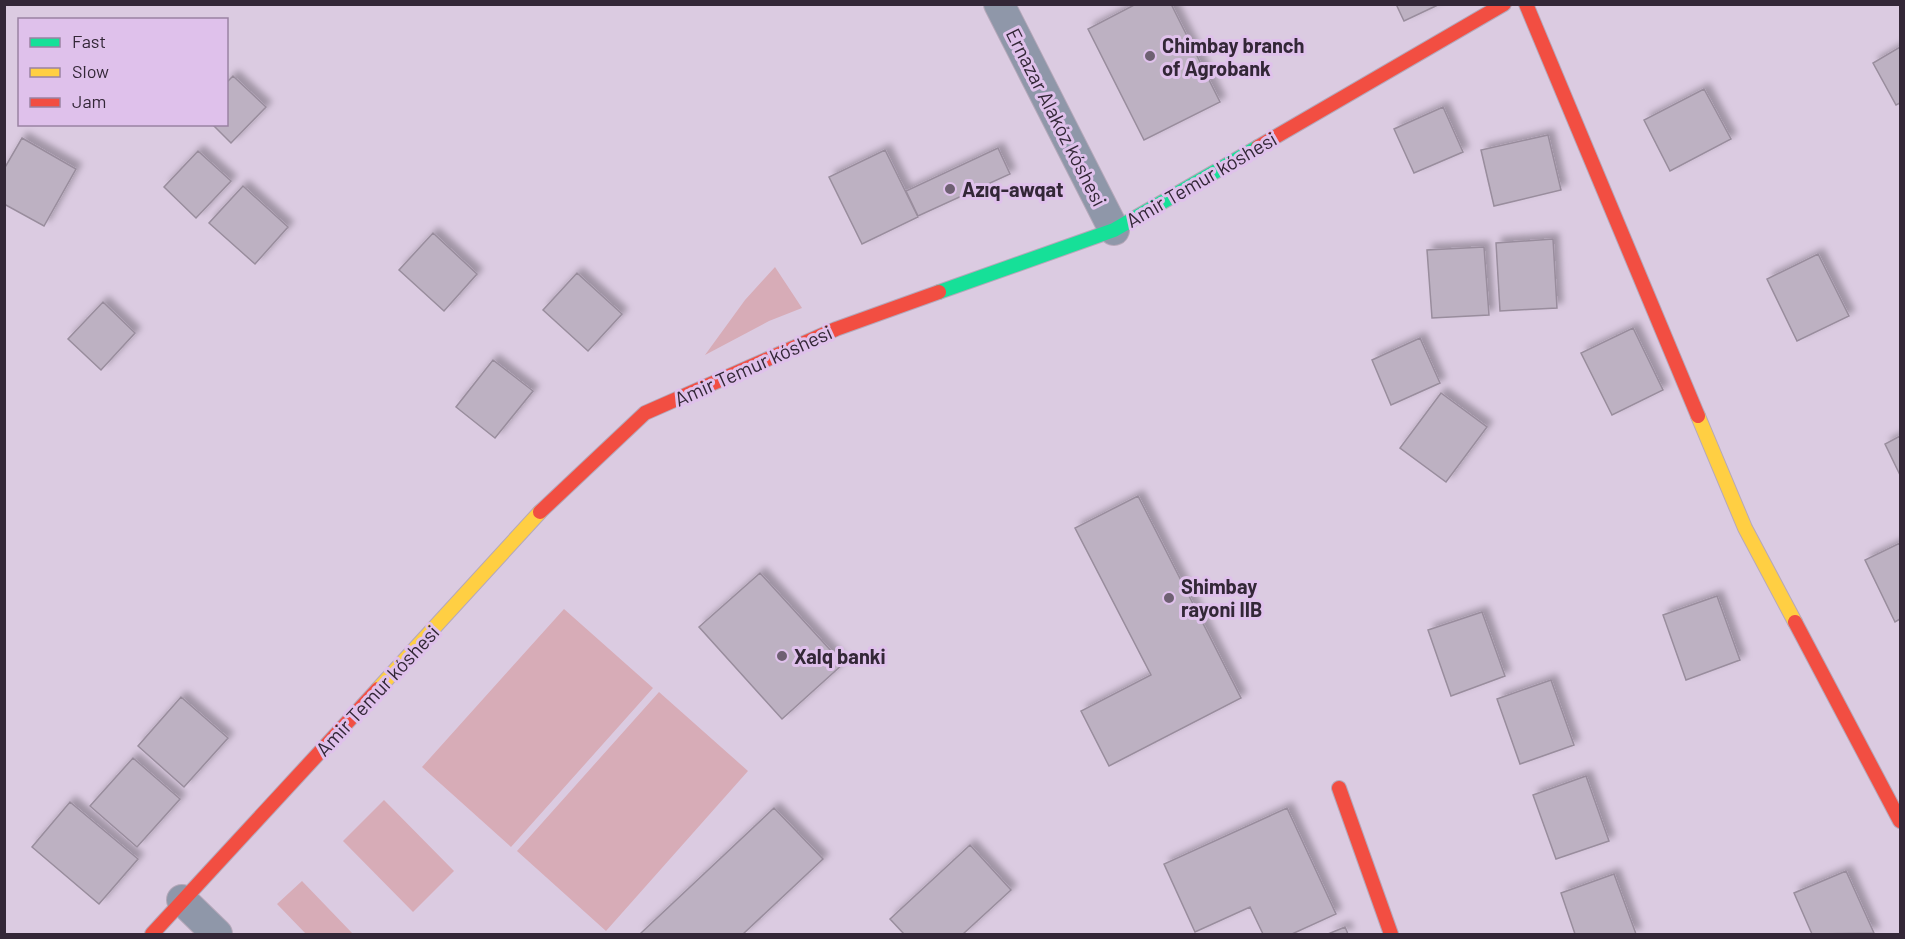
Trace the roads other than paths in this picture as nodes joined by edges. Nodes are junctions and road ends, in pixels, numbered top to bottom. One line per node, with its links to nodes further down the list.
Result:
1 (999, 4): 4 (street, Ernazar Alakóz kóshesi)
2 (1504, 4): 4 (street, Amir Temur kóshesi)
3 (1526, 4): 6 (street)
4 (1114, 230): 7 (street, Amir Temur kóshesi)
5 (1339, 788): 10 (street)
6 (1900, 821)
7 (182, 900): 8 (street, Amir Temur kóshesi); 9 (street)
8 (152, 934)
9 (217, 934)
10 (1391, 934)

